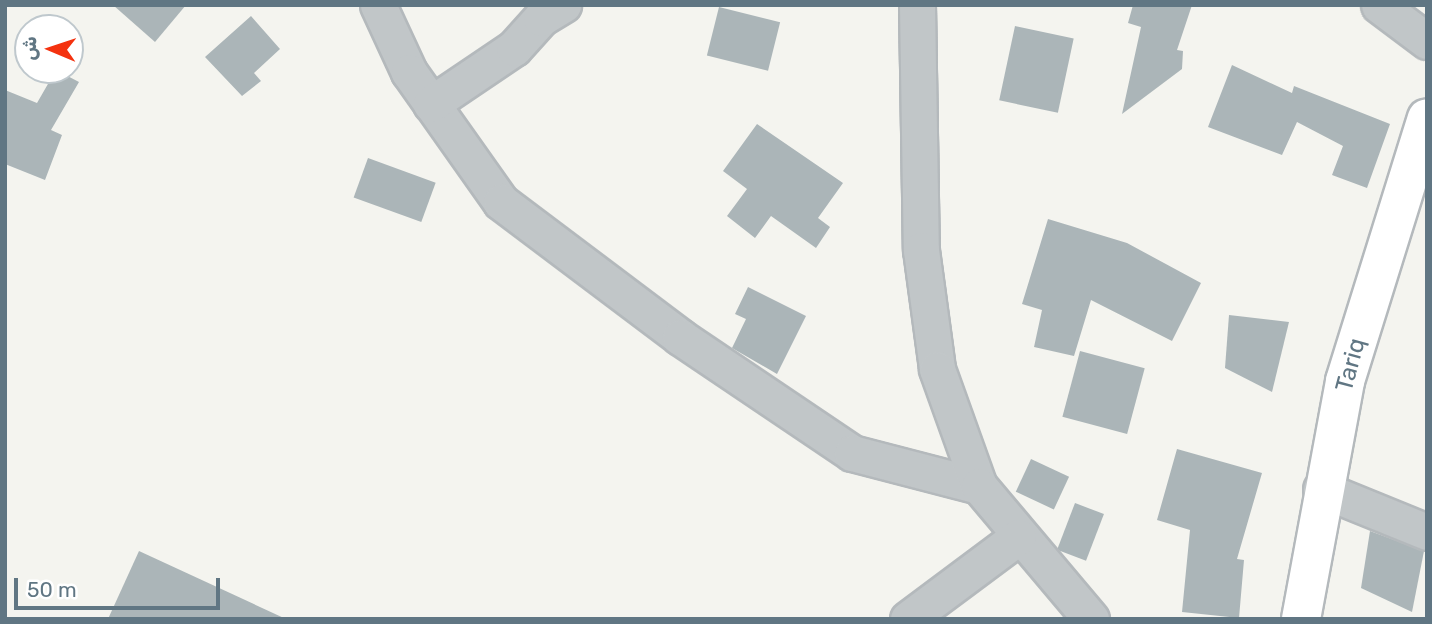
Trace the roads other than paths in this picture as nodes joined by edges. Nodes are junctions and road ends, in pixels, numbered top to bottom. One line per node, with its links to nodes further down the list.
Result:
1 (378, 5): 6 (street)
2 (564, 5): 6 (street)
3 (917, 5): 8 (street)
4 (1379, 5): 5 (street)
5 (1427, 41)
6 (431, 104): 8 (street)
7 (1427, 118): 9 (main road, Tariq)
8 (979, 486): 11 (street)
9 (1321, 489): 10 (street); 14 (main road, Tariq)
10 (1427, 532)
11 (1018, 537): 12 (street); 13 (street)
12 (908, 619)
13 (1091, 619)
14 (1301, 619)

